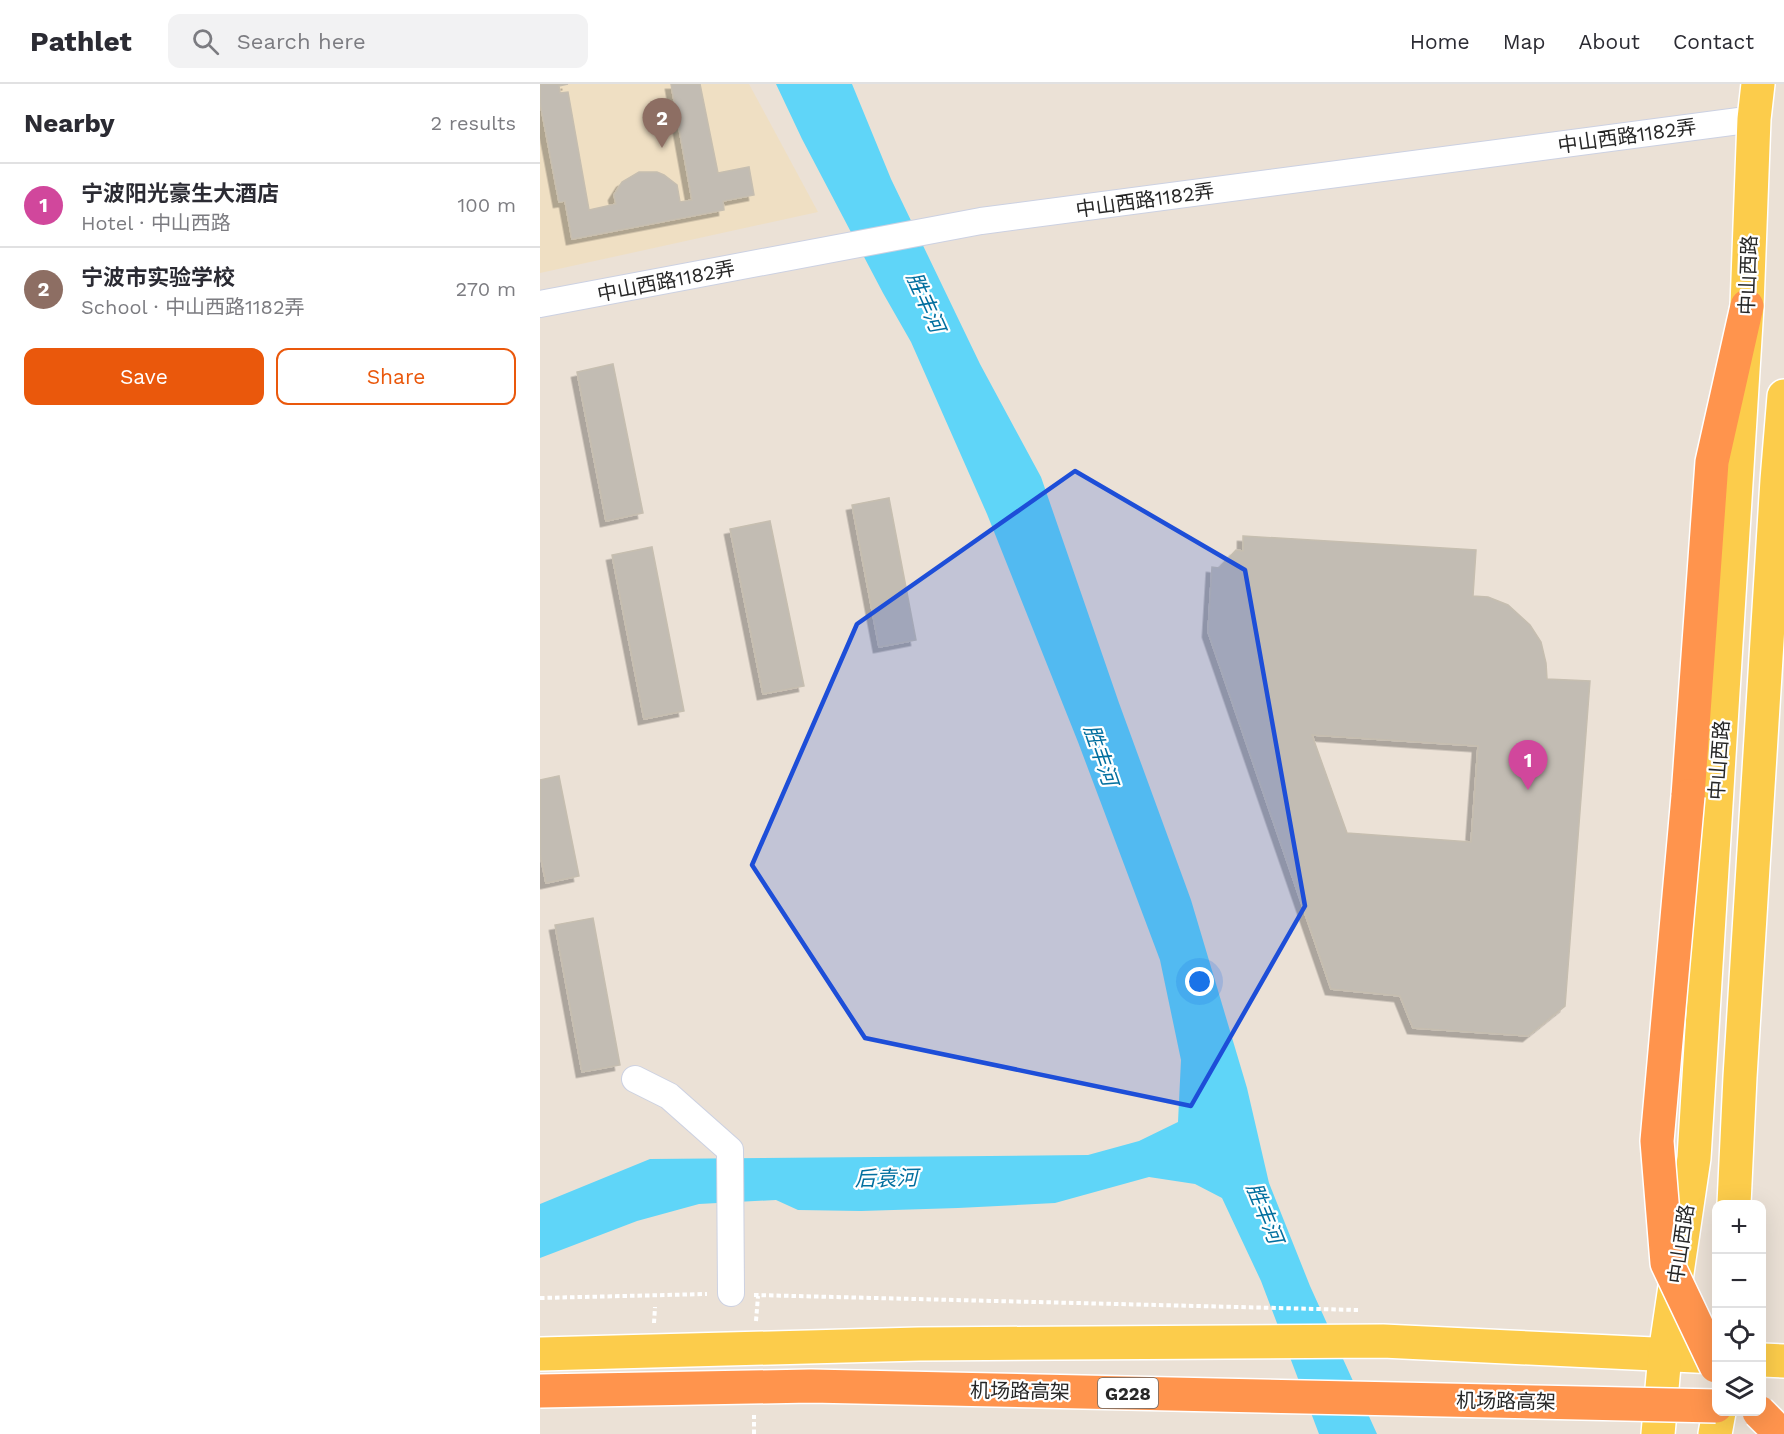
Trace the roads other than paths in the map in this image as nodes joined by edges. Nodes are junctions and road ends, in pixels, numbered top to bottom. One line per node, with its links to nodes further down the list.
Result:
1 (1758, 84): 2 (main road, 中山西路)
2 (1754, 119): 3 (street, 中山西路1182弄); 4 (main road, 中山西路)
3 (540, 304)
4 (1747, 306): 10 (main road, 中山西路); 14 (highway, bridge)
5 (1784, 396): 7 (main road, 中山西路)
6 (635, 1079): 8 (street)
7 (1734, 1200)
8 (731, 1293)
9 (540, 1354): 10 (main road)
10 (1665, 1354): 11 (main road); 21 (main road, 中山西路)
11 (1712, 1358)
12 (1766, 1360): 13 (main road)
13 (1784, 1361)
14 (1714, 1362)
15 (540, 1391): 16 (highway, 机场路高架 / G228, bridge)
16 (1712, 1406)
17 (1766, 1407): 18 (highway)
18 (1784, 1407)
19 (1718, 1416): 22 (main road)
20 (1763, 1416): 23 (highway, bridge)
21 (1658, 1434)
22 (1715, 1434)
23 (1781, 1434)

